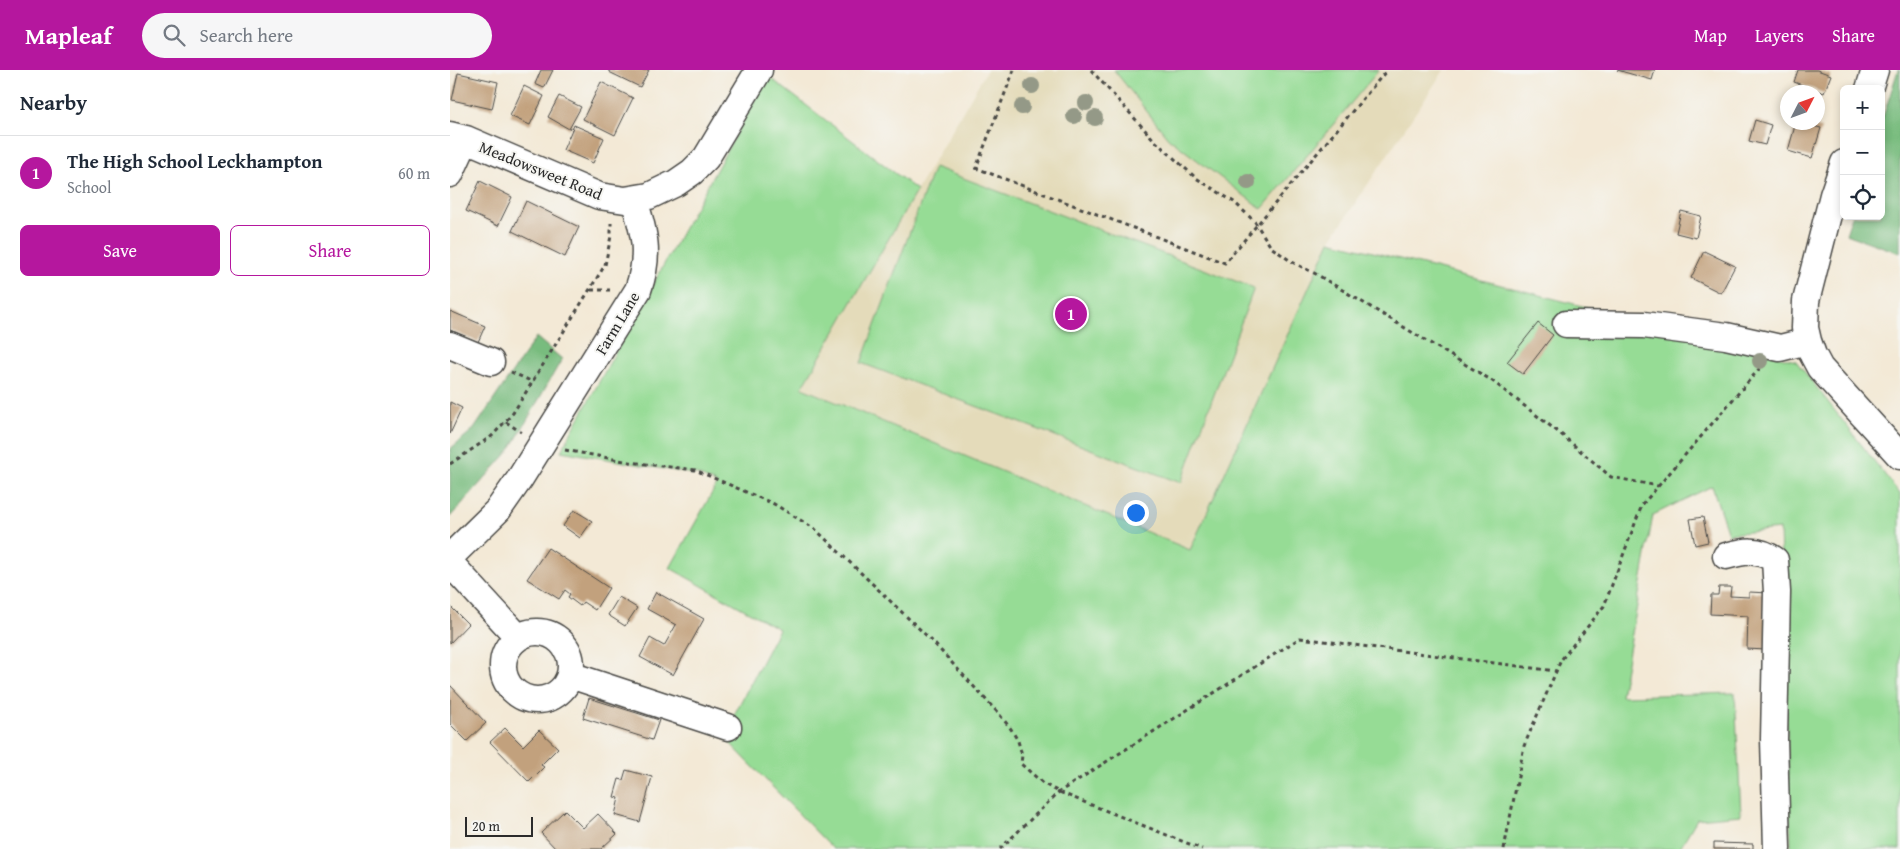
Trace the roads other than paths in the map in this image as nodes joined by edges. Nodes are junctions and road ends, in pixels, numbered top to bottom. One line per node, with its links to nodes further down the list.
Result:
1 (759, 70): 7 (street)
2 (1875, 70): 3 (street)
3 (1870, 85)
4 (458, 137): 5 (street); 7 (street, Meadowsweet Road)
5 (450, 174)
6 (1840, 175): 9 (street)
7 (625, 200): 14 (street, Farm Lane)
8 (1566, 324): 9 (street)
9 (1808, 341): 12 (street)
10 (450, 345): 11 (street)
11 (491, 362)
12 (1900, 456)
13 (1726, 556): 19 (street)
14 (450, 557)
15 (450, 563): 16 (street)
16 (518, 637): 17 (street); 17 (street)
17 (570, 675): 18 (street)
18 (728, 726)
19 (1776, 849)

